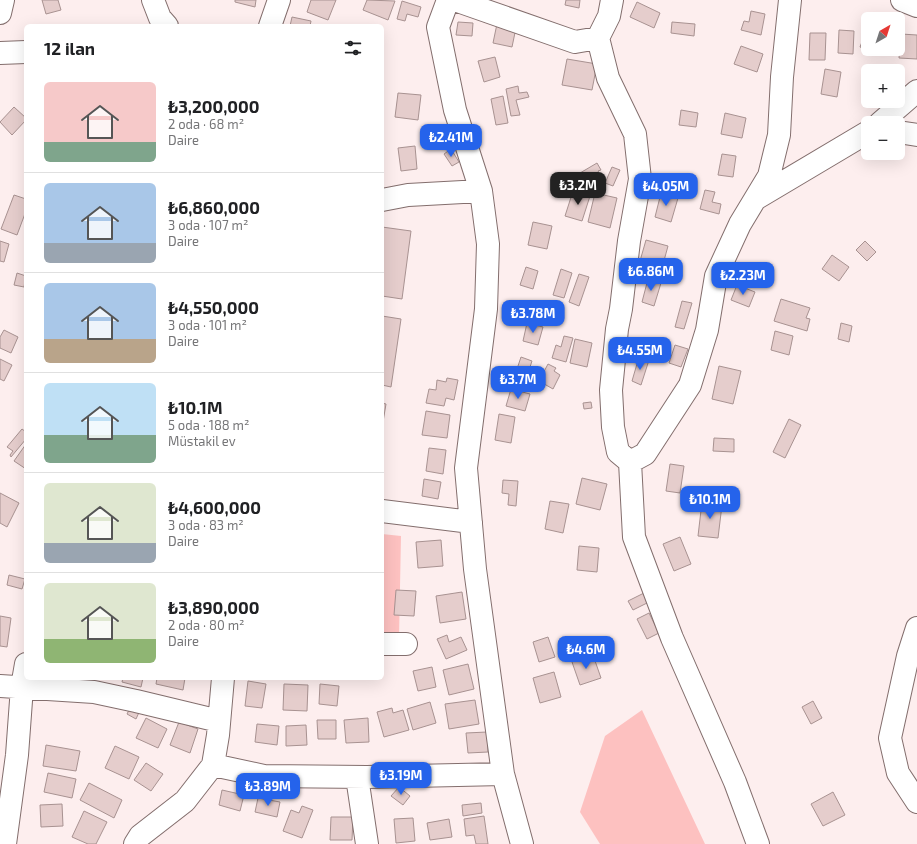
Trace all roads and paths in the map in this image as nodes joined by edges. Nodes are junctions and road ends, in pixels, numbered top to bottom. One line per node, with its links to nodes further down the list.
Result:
1 (3, 0): 10 (street)
2 (154, 0): 11 (street)
3 (279, 0): 12 (street)
4 (448, 0): 21 (street)
5 (455, 0): 13 (street)
6 (612, 0): 13 (street)
7 (790, 0): 23 (street)
8 (902, 0): 9 (street)
9 (917, 6)
10 (0, 13)
11 (165, 24)
12 (271, 24)
13 (598, 38): 24 (street)
14 (24, 52): 15 (street)
15 (0, 53)
16 (917, 91): 17 (street)
17 (888, 116)
18 (905, 133): 19 (street)
19 (917, 135)
20 (861, 136): 23 (street)
21 (481, 191): 22 (street); 26 (street)
22 (384, 200)
23 (755, 200): 24 (street)
24 (630, 462): 43 (street)
25 (384, 511): 26 (street)
26 (471, 522): 36 (street)
27 (917, 628): 38 (street)
28 (384, 644): 29 (street)
29 (406, 644)
30 (24, 676): 33 (street)
31 (223, 680): 34 (street)
32 (0, 686): 33 (street)
33 (22, 687): 34 (street); 39 (street)
34 (219, 721): 35 (street)
35 (213, 765): 37 (street); 40 (street)
36 (503, 774): 37 (street); 42 (street)
37 (357, 777): 41 (street)
38 (917, 802)
39 (5, 844)
40 (135, 844)
41 (367, 844)
42 (522, 844)
43 (758, 844)

